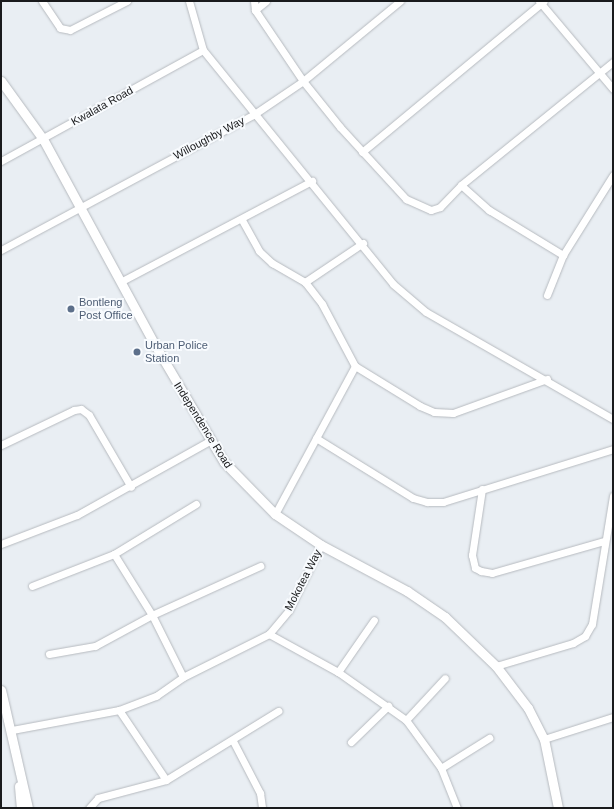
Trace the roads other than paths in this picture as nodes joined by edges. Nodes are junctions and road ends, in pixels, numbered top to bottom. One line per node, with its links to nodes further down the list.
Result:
1 (42, 1): 2 (street)
2 (127, 1)
3 (189, 1): 9 (street)
4 (254, 1): 8 (street)
5 (266, 1): 8 (street)
6 (400, 1): 13 (street, Willoughby Way)
7 (541, 2): 11 (street); 17 (street)
8 (256, 10): 13 (street)
9 (203, 50): 15 (street); 16 (street, Kwalata Road)
10 (613, 62): 11 (street)
11 (599, 73): 14 (street); 21 (street)
12 (1, 81): 16 (street, Independence Road)
13 (303, 81): 15 (street, Willoughby Way); 17 (street)
14 (613, 89)
15 (254, 115): 20 (street); 22 (street, Willoughby Way)
16 (43, 139): 18 (street, Kwalata Road); 22 (street, Independence Road)
17 (362, 152): 21 (street)
18 (1, 161)
19 (613, 175): 26 (street)
20 (312, 181): 23 (street); 24 (street)
21 (461, 185): 26 (street)
22 (80, 207): 25 (street, Willoughby Way); 27 (street, Independence Road)
23 (242, 220): 27 (street); 28 (street)
24 (363, 243): 28 (street); 31 (street)
25 (1, 250)
26 (563, 255): 29 (street)
27 (122, 281): 34 (street, Independence Road)
28 (305, 282): 30 (street)
29 (547, 295)
30 (355, 366): 31 (street); 33 (street)
31 (547, 379): 32 (street)
32 (613, 419)
33 (316, 438): 38 (street); 41 (street)
34 (211, 440): 37 (street); 41 (street, Independence Road)
35 (1, 445): 37 (street)
36 (613, 449): 38 (street)
37 (130, 487): 43 (street)
38 (482, 489): 42 (street)
39 (613, 496): 42 (street)
40 (196, 504): 45 (street)
41 (275, 514): 44 (street, Independence Road)
42 (604, 542): 52 (street)
43 (1, 544)
44 (322, 545): 50 (street, Mokotea Way); 52 (street, Independence Road)
45 (114, 554): 47 (street); 48 (street)
46 (260, 566): 48 (street)
47 (32, 586)
48 (152, 615): 51 (street); 54 (street)
49 (374, 620): 53 (street)
50 (269, 634): 53 (street); 54 (street)
51 (48, 654)
52 (496, 666): 64 (street, Independence Road)
53 (338, 672): 57 (street)
54 (183, 678): 58 (street)
55 (445, 678): 61 (street)
56 (1, 690): 62 (street)
57 (388, 706): 61 (street); 66 (street)
58 (119, 710): 62 (street); 69 (street)
59 (278, 711): 65 (street)
60 (613, 717): 64 (street)
61 (406, 720): 68 (street)
62 (12, 730): 67 (street)
63 (489, 738): 68 (street)
64 (544, 739): 75 (street, Independence Road)
65 (233, 741): 69 (street); 73 (street)
66 (351, 742)
67 (19, 767): 70 (street); 71 (street)
68 (441, 768): 74 (street)
69 (166, 780): 72 (street)
70 (21, 808)
71 (28, 808)
72 (89, 808)
73 (262, 808)
74 (457, 808)
75 (558, 808)

